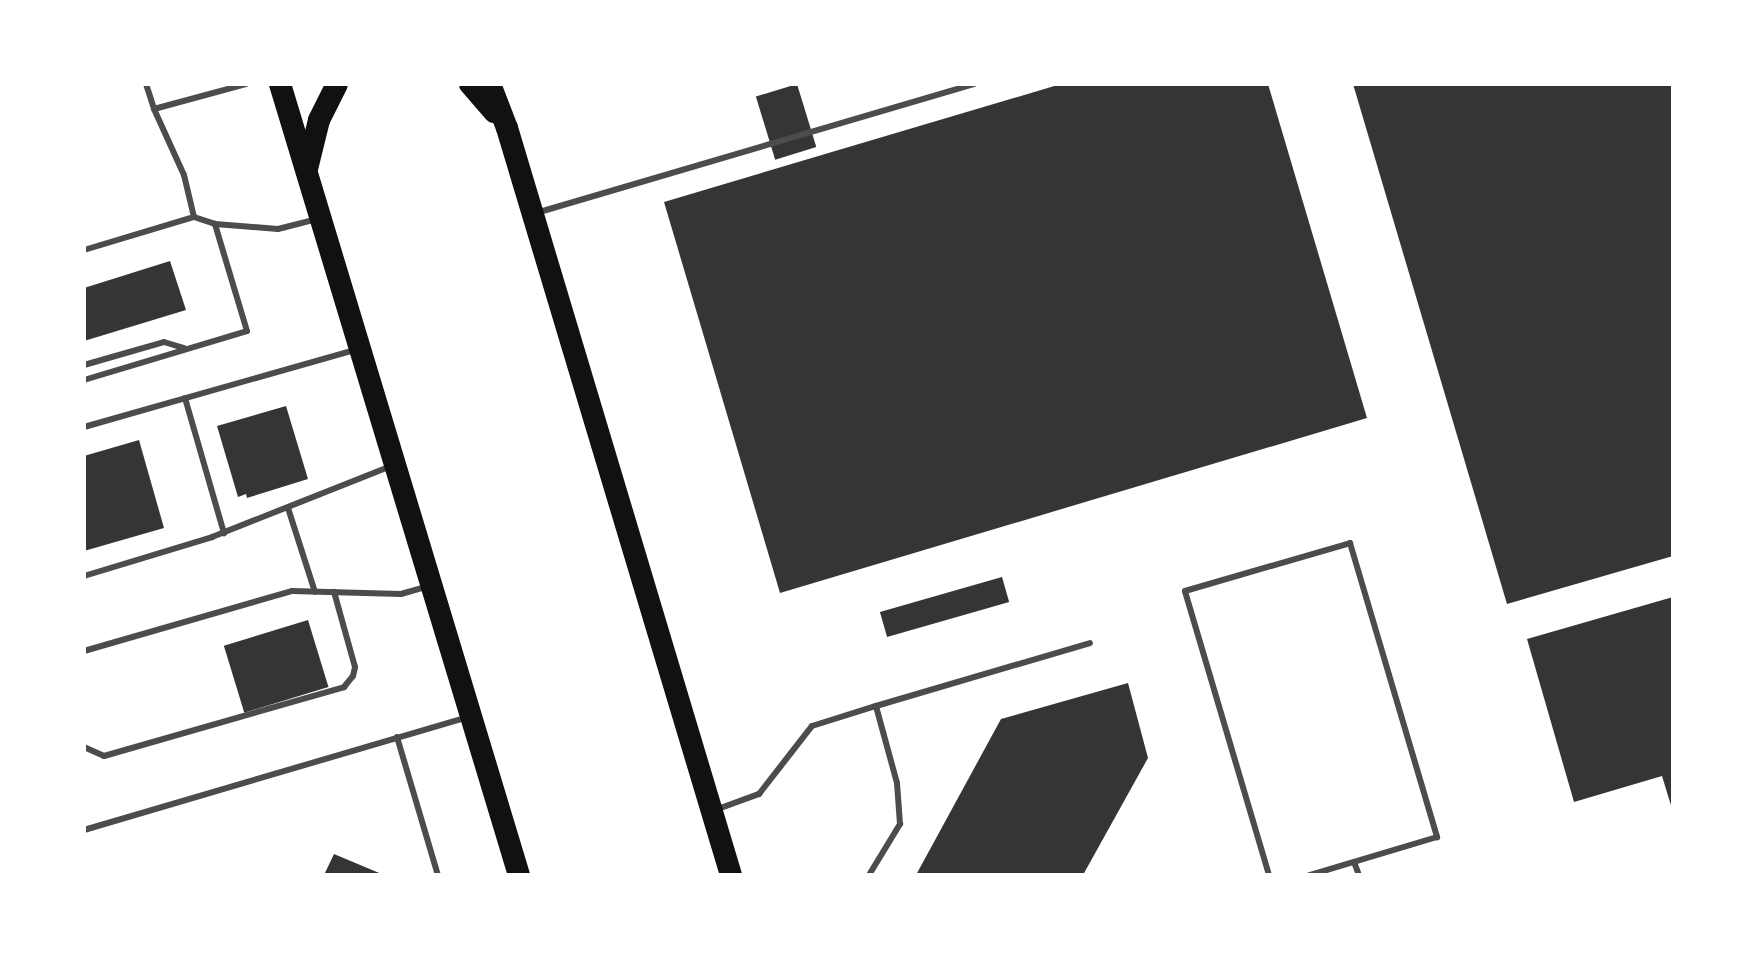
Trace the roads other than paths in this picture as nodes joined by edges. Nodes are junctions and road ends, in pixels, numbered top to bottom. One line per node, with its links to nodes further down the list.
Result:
1 (146, 84): 9 (lane)
2 (155, 84): 9 (lane)
3 (246, 84): 10 (lane)
4 (280, 84): 12 (highway)
5 (337, 84): 12 (highway)
6 (470, 84): 11 (highway)
7 (490, 84): 11 (highway)
8 (974, 84): 13 (lane)
9 (150, 96): 10 (lane)
10 (154, 109): 14 (lane)
11 (507, 128): 13 (highway)
12 (307, 170): 15 (highway)
13 (533, 214): 37 (highway)
14 (194, 217): 16 (lane); 17 (lane)
15 (322, 218): 16 (lane); 18 (highway)
16 (215, 224): 19 (lane)
17 (84, 250)
18 (361, 348): 22 (lane); 24 (highway)
19 (187, 349): 20 (lane); 21 (lane)
20 (84, 365)
21 (84, 380)
22 (185, 398): 23 (lane); 26 (lane)
23 (84, 427)
24 (396, 464): 25 (lane); 28 (highway)
25 (288, 508): 26 (lane); 29 (lane)
26 (224, 533): 27 (lane)
27 (84, 576)
28 (433, 585): 30 (lane); 34 (highway)
29 (315, 592): 30 (lane); 32 (lane)
30 (334, 592): 36 (lane)
31 (1090, 643): 33 (lane)
32 (84, 651)
33 (876, 706): 37 (lane); 43 (lane)
34 (472, 716): 35 (lane); 41 (highway)
35 (397, 737): 38 (lane); 40 (lane)
36 (84, 747)
37 (712, 811): 42 (highway)
38 (84, 830)
39 (1354, 862): 44 (lane); 45 (lane); 46 (lane)
40 (438, 875)
41 (519, 875)
42 (731, 875)
43 (869, 875)
44 (1269, 875)
45 (1310, 875)
46 (1359, 875)

